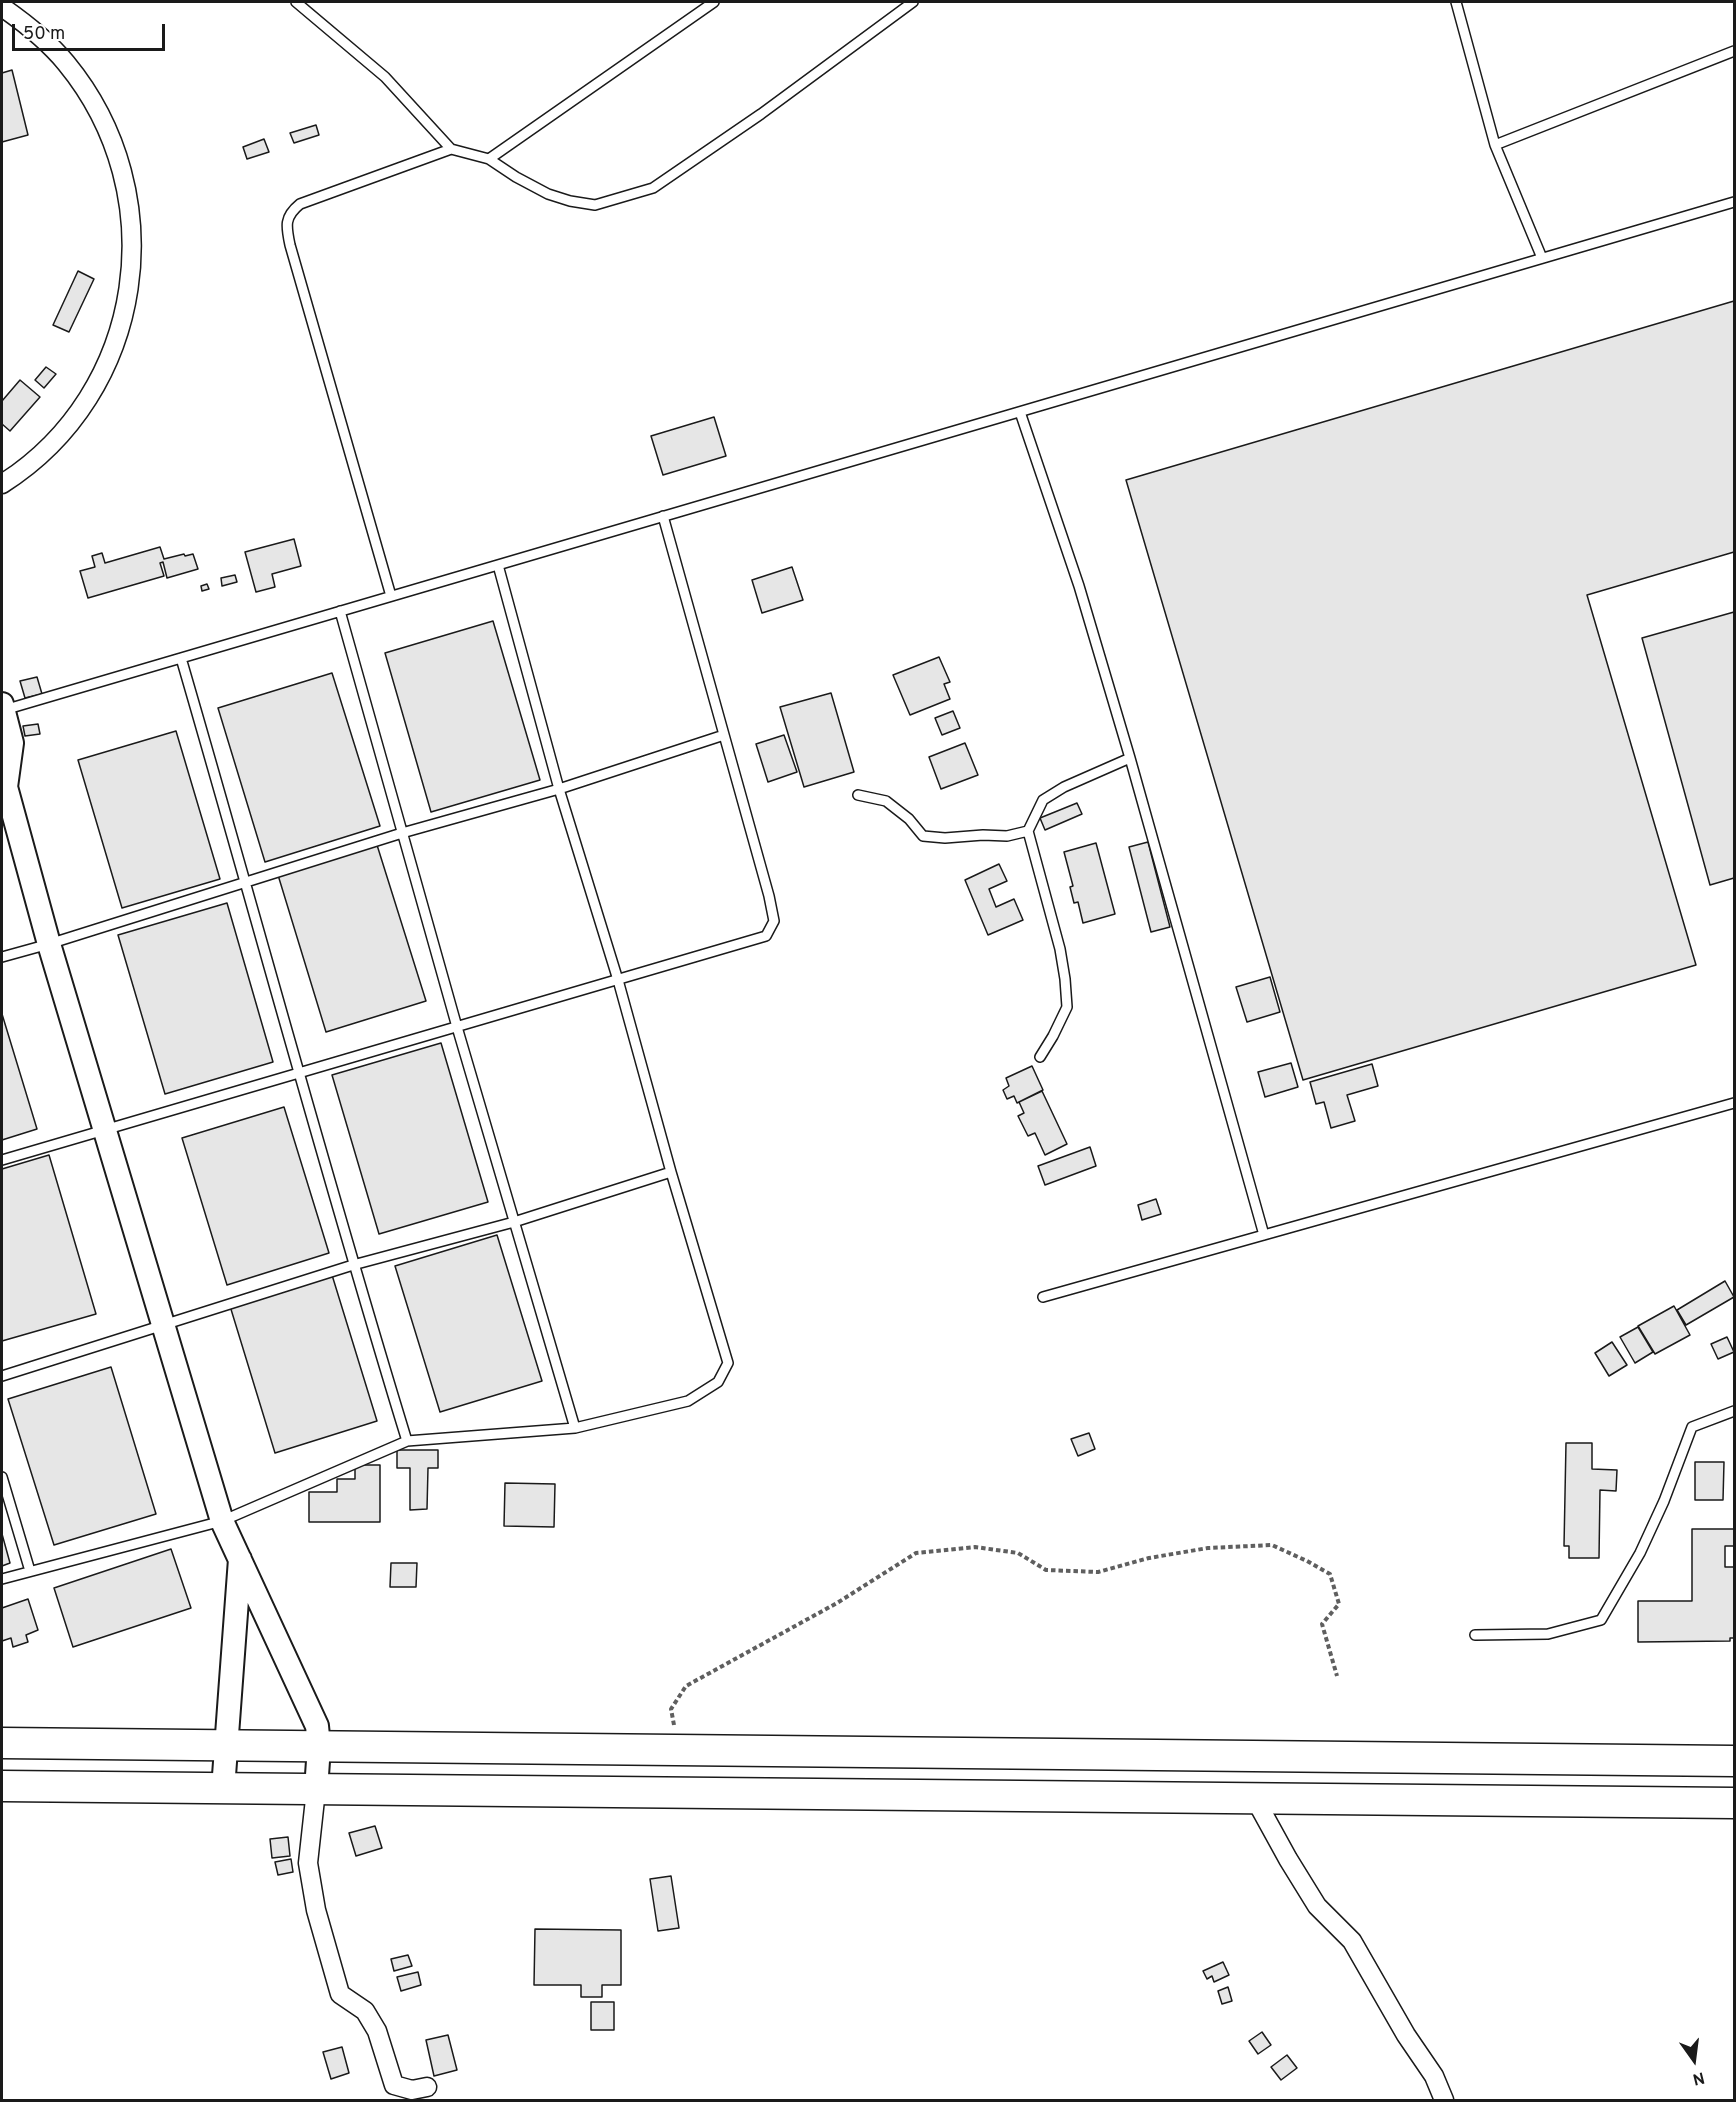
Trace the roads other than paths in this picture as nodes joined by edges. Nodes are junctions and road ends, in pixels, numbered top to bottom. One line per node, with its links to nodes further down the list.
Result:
1 (296, 2): 8 (lane)
2 (714, 2): 9 (lane)
3 (913, 2): 9 (lane)
4 (1456, 2): 7 (lane)
5 (2, 7): 13 (street)
6 (1734, 51): 7 (lane)
7 (1495, 145): 11 (lane)
8 (452, 149): 9 (lane); 16 (lane)
9 (489, 159)
10 (1734, 202): 11 (lane)
11 (1542, 258): 12 (lane)
12 (1020, 412): 14 (lane); 21 (lane)
13 (2, 484)
14 (663, 516): 15 (lane); 20 (lane)
15 (498, 565): 16 (lane); 23 (lane)
16 (391, 596): 17 (lane)
17 (340, 611): 18 (lane); 26 (lane)
18 (181, 658): 19 (lane); 27 (lane)
19 (2, 708): 22 (street)
20 (724, 735): 23 (lane); 30 (lane)
21 (1130, 758): 25 (lane); 39 (lane)
22 (4, 784): 28 (street)
23 (560, 789): 26 (lane); 30 (lane)
24 (858, 795): 25 (lane)
25 (1028, 831): 32 (lane)
26 (402, 833): 27 (lane); 31 (lane)
27 (246, 882): 28 (lane); 33 (lane)
28 (49, 944): 29 (lane); 35 (street)
29 (2, 957)
30 (618, 980): 31 (lane); 37 (lane)
31 (457, 1027): 33 (lane); 38 (lane)
32 (1040, 1057)
33 (298, 1074): 35 (lane); 40 (lane)
34 (1734, 1103): 39 (lane)
35 (106, 1131): 36 (lane); 42 (street)
36 (2, 1160)
37 (671, 1172): 38 (lane); 45 (lane)
38 (514, 1222): 40 (lane); 45 (lane)
39 (1264, 1235): 41 (lane)
40 (353, 1265): 42 (lane); 46 (lane)
41 (1043, 1297)
42 (164, 1325): 43 (lane); 48 (street)
43 (2, 1376)
44 (1734, 1411): 52 (lane)
45 (575, 1428): 46 (lane)
46 (407, 1441): 48 (lane)
47 (2, 1477): 50 (lane)
48 (222, 1521): 49 (street); 50 (lane)
49 (240, 1558): 54 (street); 55 (street)
50 (30, 1571): 51 (lane)
51 (2, 1579)
52 (1475, 1635)
53 (2, 1743): 54 (highway)
54 (227, 1745): 55 (highway); 58 (street)
55 (319, 1746): 56 (highway); 59 (street)
56 (1734, 1761)
57 (2, 1786): 58 (highway)
58 (223, 1789): 59 (highway)
59 (316, 1790): 60 (highway); 62 (street)
60 (1256, 1799): 61 (highway); 63 (street)
61 (1734, 1803)
62 (427, 2087)
63 (1444, 2100)

